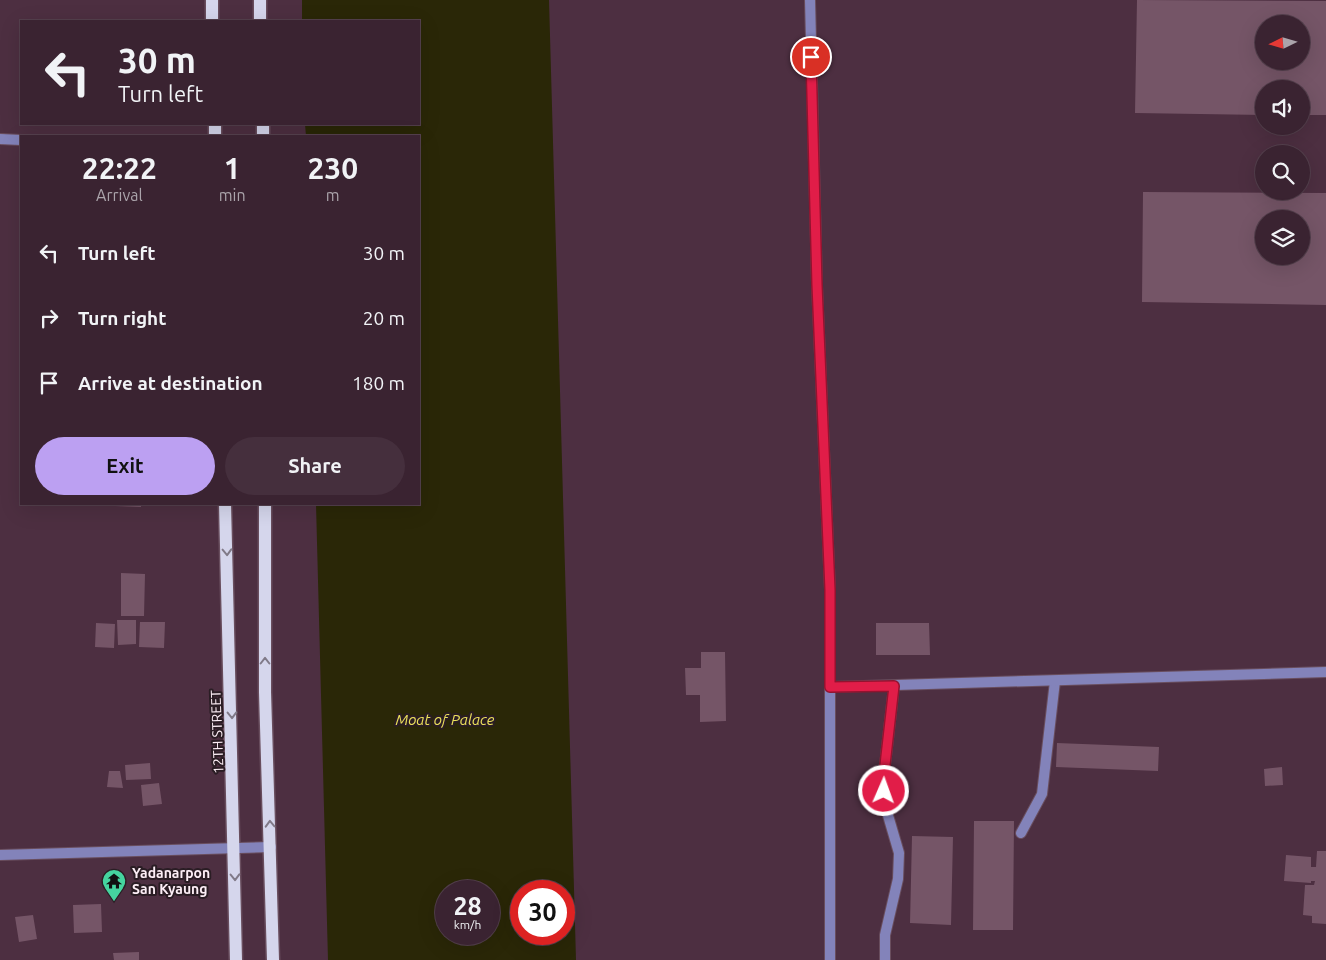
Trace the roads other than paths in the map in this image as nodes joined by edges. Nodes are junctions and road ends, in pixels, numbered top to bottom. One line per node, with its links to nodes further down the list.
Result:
1 (212, 0): 4 (main road)
2 (260, 0): 5 (main road)
3 (810, 0): 13 (street)
4 (212, 20)
5 (260, 20)
6 (0, 139): 7 (street)
7 (20, 140)
8 (226, 505): 15 (main road, 12TH STREET, one-way to 15)
9 (265, 505): 16 (main road, one-way to 9)
10 (1326, 672): 11 (street)
11 (1055, 681): 12 (street); 14 (street)
12 (894, 686): 13 (street); 21 (street)
13 (830, 687): 20 (street)
14 (1022, 833)
15 (235, 847): 16 (street); 17 (street); 18 (main road, 12TH STREET, one-way to 18)
16 (271, 847): 19 (main road)
17 (0, 855)
18 (236, 960)
19 (274, 960)
20 (830, 960)
21 (885, 960)

